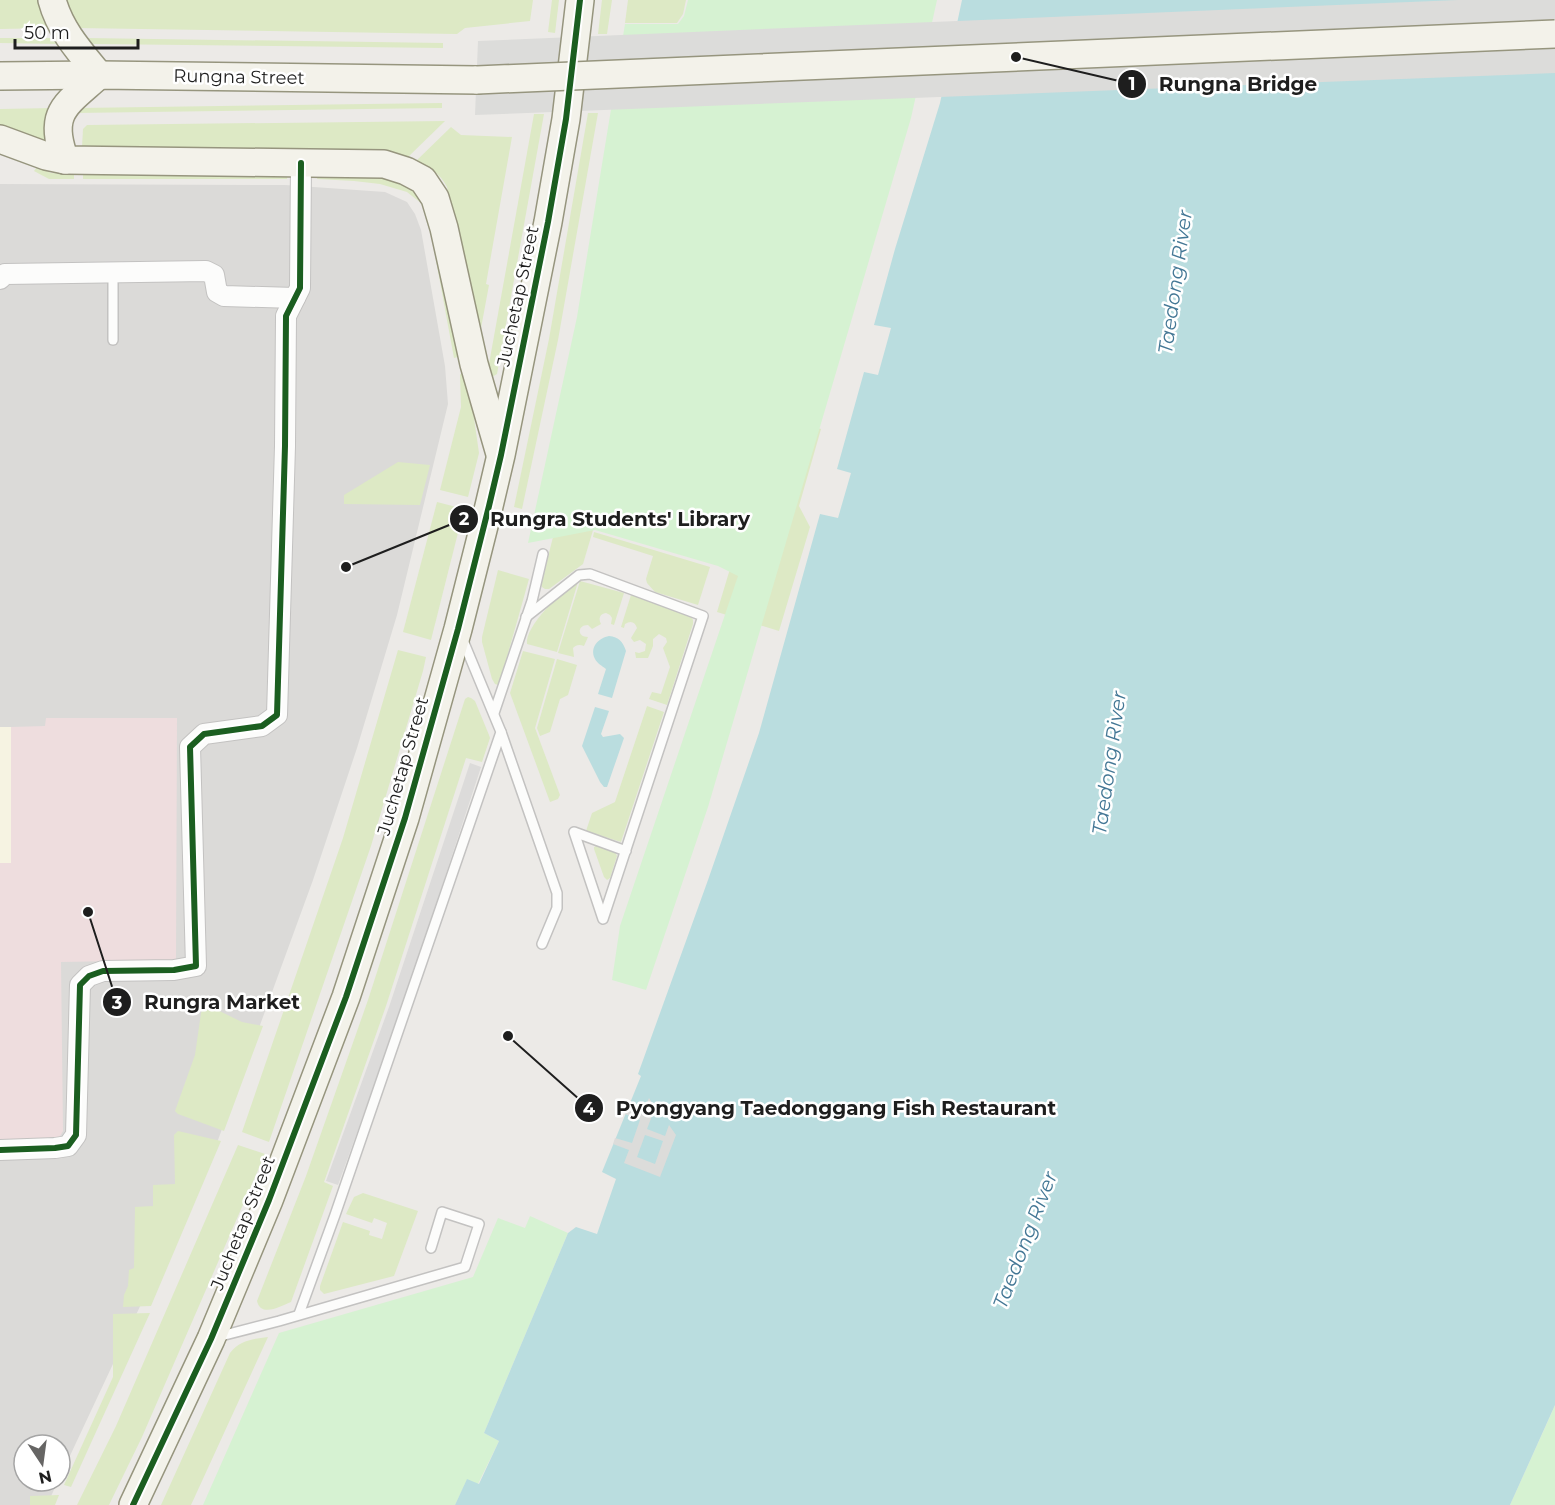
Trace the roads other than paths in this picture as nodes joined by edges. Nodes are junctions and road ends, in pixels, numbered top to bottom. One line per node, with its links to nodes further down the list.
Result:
1 (52, 0): 4 (main road)
2 (580, 0): 13 (main road, Juchetap Street)
3 (1555, 34): 4 (main road, Rungna Street, bridge)
4 (99, 75): 5 (main road, Rungna Street); 7 (main road)
5 (0, 76)
6 (0, 138): 7 (main road)
7 (65, 160): 8 (main road)
8 (301, 162): 11 (street); 13 (main road)
9 (113, 273): 10 (street); 11 (street); 12 (lane)
10 (0, 279)
11 (295, 298): 21 (street)
12 (113, 340)
13 (501, 455): 16 (main road, Juchetap Street)
14 (543, 554): 15 (lane)
15 (526, 617): 17 (lane); 19 (lane)
16 (458, 629): 17 (lane); 24 (main road, Juchetap Street)
17 (494, 713): 18 (lane)
18 (501, 732): 20 (lane); 23 (lane)
19 (626, 851): 19 (lane)
20 (542, 944)
21 (0, 1150)
22 (431, 1248): 23 (lane)
23 (299, 1314): 24 (lane)
24 (211, 1339): 25 (main road, Juchetap Street)
25 (133, 1505)

